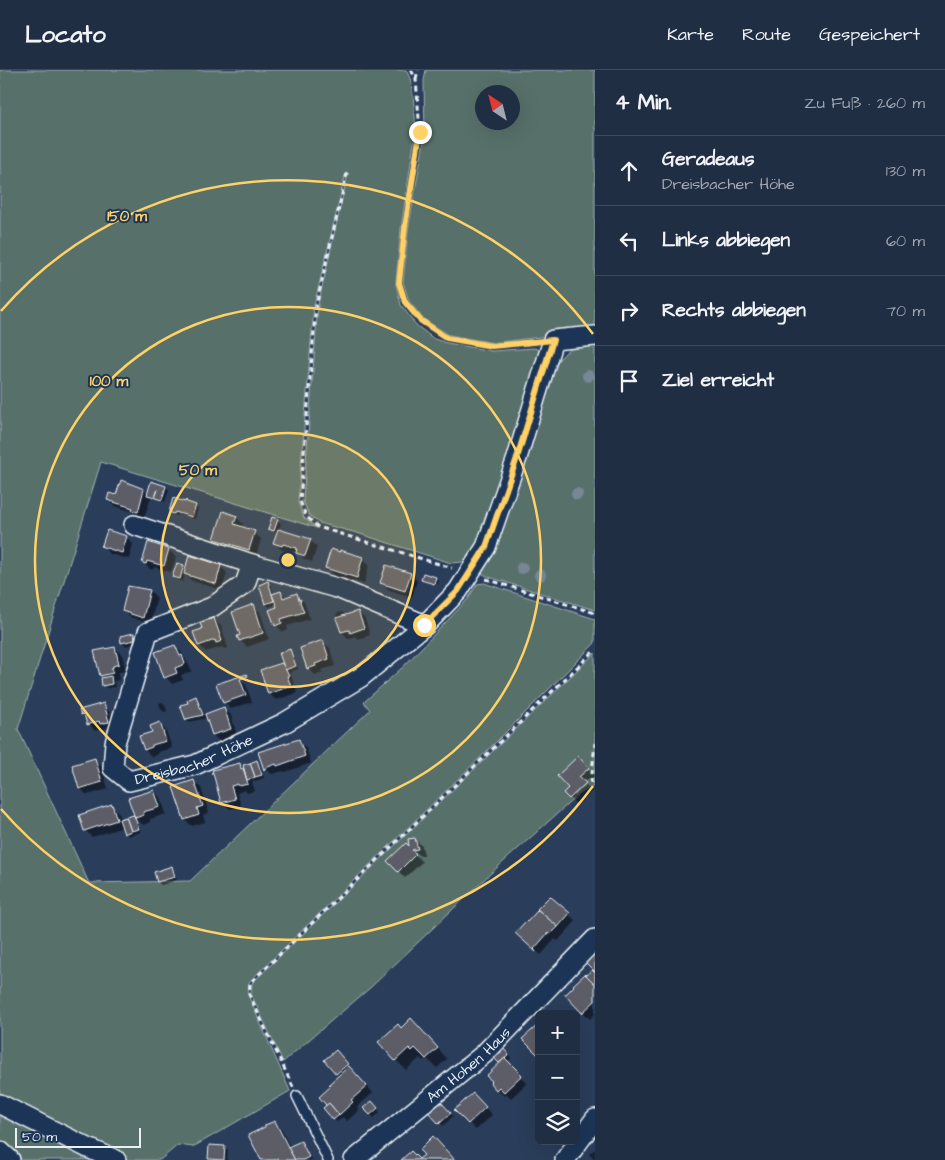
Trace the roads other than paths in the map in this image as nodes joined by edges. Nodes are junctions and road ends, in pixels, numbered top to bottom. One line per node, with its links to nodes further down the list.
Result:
1 (595, 336): 4 (street, Dreisbacher Höhe)
2 (134, 525): 3 (street)
3 (252, 564): 4 (street); 4 (street, Dreisbacher Höhe)
4 (424, 625)
5 (595, 939): 13 (street, Am Hohen Haus)
6 (297, 1096): 12 (lane)
7 (0, 1104): 11 (street)
8 (595, 1119): 14 (street)
9 (0, 1151): 10 (street)
10 (10, 1160)
11 (116, 1160)
12 (328, 1160)
13 (354, 1160)
14 (565, 1160)

